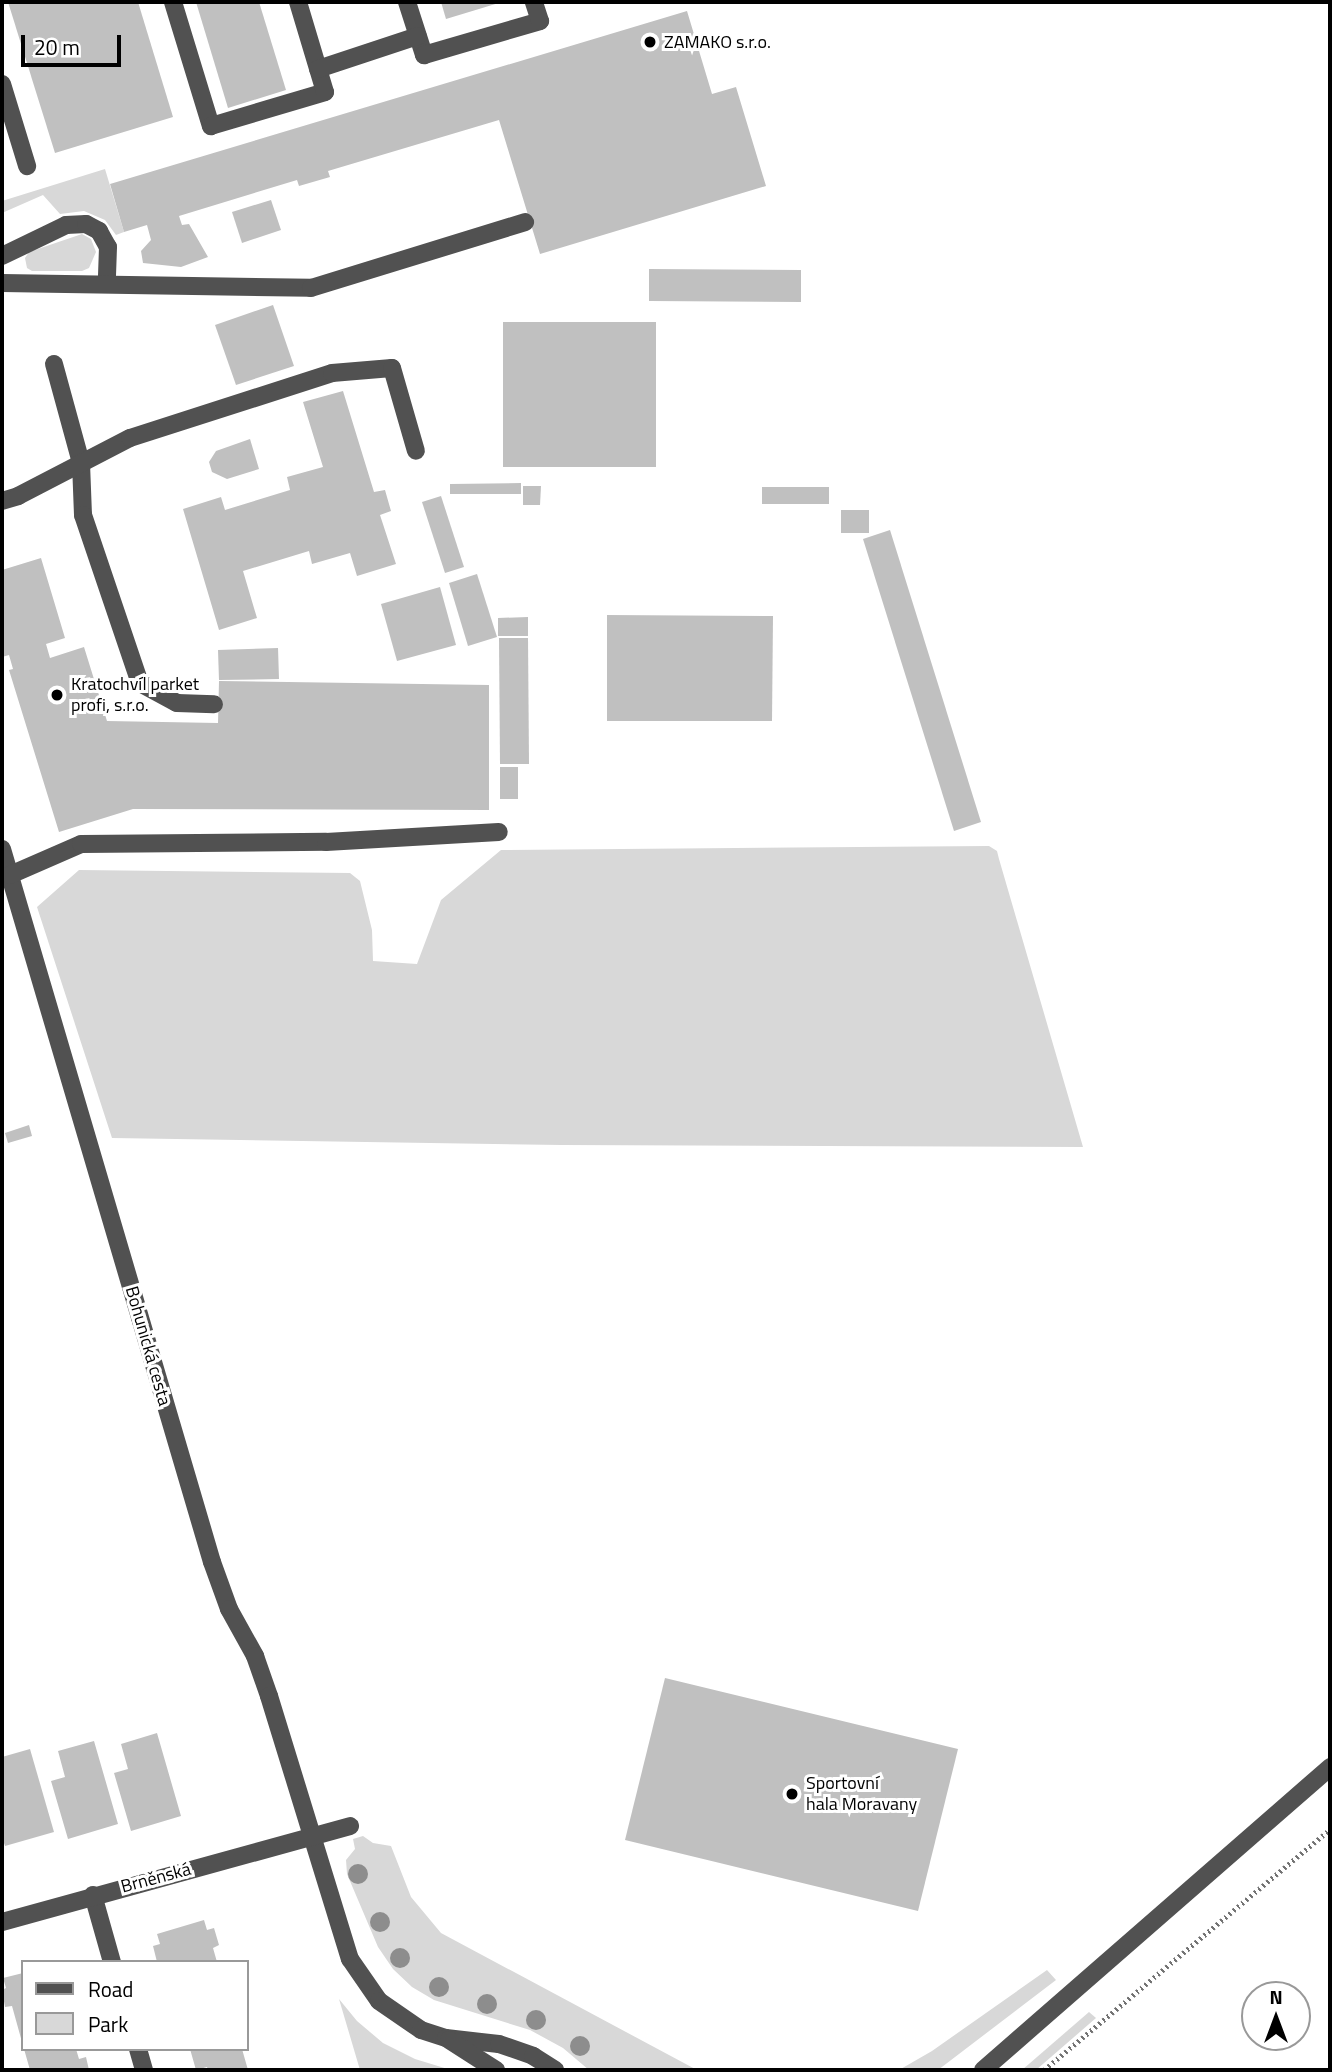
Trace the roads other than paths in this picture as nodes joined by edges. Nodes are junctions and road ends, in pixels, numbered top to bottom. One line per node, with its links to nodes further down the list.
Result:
1 (173, 2): 6 (street)
2 (298, 2): 6 (street)
3 (407, 2): 5 (street)
4 (534, 2): 5 (street)
5 (418, 36): 6 (street)
6 (318, 69)
7 (2, 84): 8 (street)
8 (27, 166)
9 (525, 222): 12 (street)
10 (2, 256): 12 (street)
11 (2, 283): 12 (street)
12 (107, 285)
13 (54, 364): 15 (street)
14 (416, 451): 15 (street)
15 (81, 463): 16 (street); 17 (street)
16 (2, 501)
17 (214, 704)
18 (499, 832): 20 (street)
19 (2, 849): 20 (street, Bohunická cesta)
20 (10, 875): 23 (street, Bohunická cesta)
21 (1330, 1767): 32 (street)
22 (350, 1826): 23 (street)
23 (310, 1836): 24 (street, Brněnská); 27 (street, Bohunická cesta)
24 (93, 1895): 25 (street, Brněnská); 26 (street)
25 (2, 1922)
26 (112, 1960)
27 (446, 2038): 30 (street, Bohunická cesta); 31 (street, Bohunická cesta)
28 (139, 2051): 29 (street)
29 (144, 2070)
30 (496, 2070)
31 (555, 2070)
32 (983, 2070)

